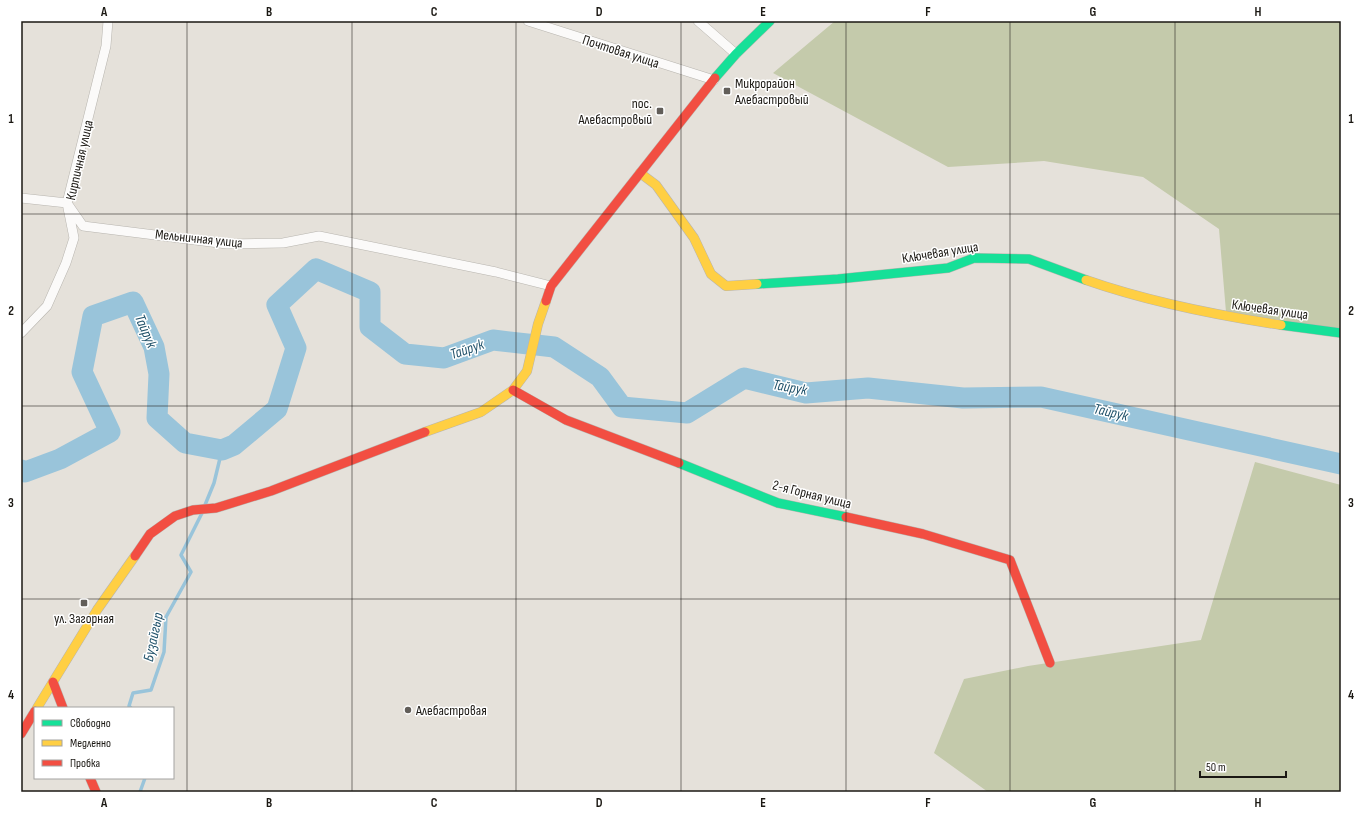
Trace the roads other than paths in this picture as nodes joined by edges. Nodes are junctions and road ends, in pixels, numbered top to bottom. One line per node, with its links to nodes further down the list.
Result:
1 (108, 21): 9 (street, Кирпичная улица)
2 (528, 21): 6 (street, Почтовая улица)
3 (698, 21): 5 (street)
4 (770, 21): 5 (street)
5 (736, 54): 6 (street)
6 (714, 80): 7 (street)
7 (640, 173): 10 (street); 11 (street, Ключевая улица)
8 (21, 198): 9 (street)
9 (67, 203): 10 (street, Мельничная улица); 12 (street, Кирпичная улица)
10 (551, 286): 13 (street)
11 (1341, 332)
12 (21, 333)
13 (513, 390): 14 (street, 2-я Горная улица); 15 (street)
14 (1050, 663)
15 (53, 682): 16 (street); 17 (street)
16 (38, 707)
17 (63, 707)
18 (34, 713): 19 (street)
19 (21, 734)
20 (90, 779): 21 (street)
21 (96, 792)

